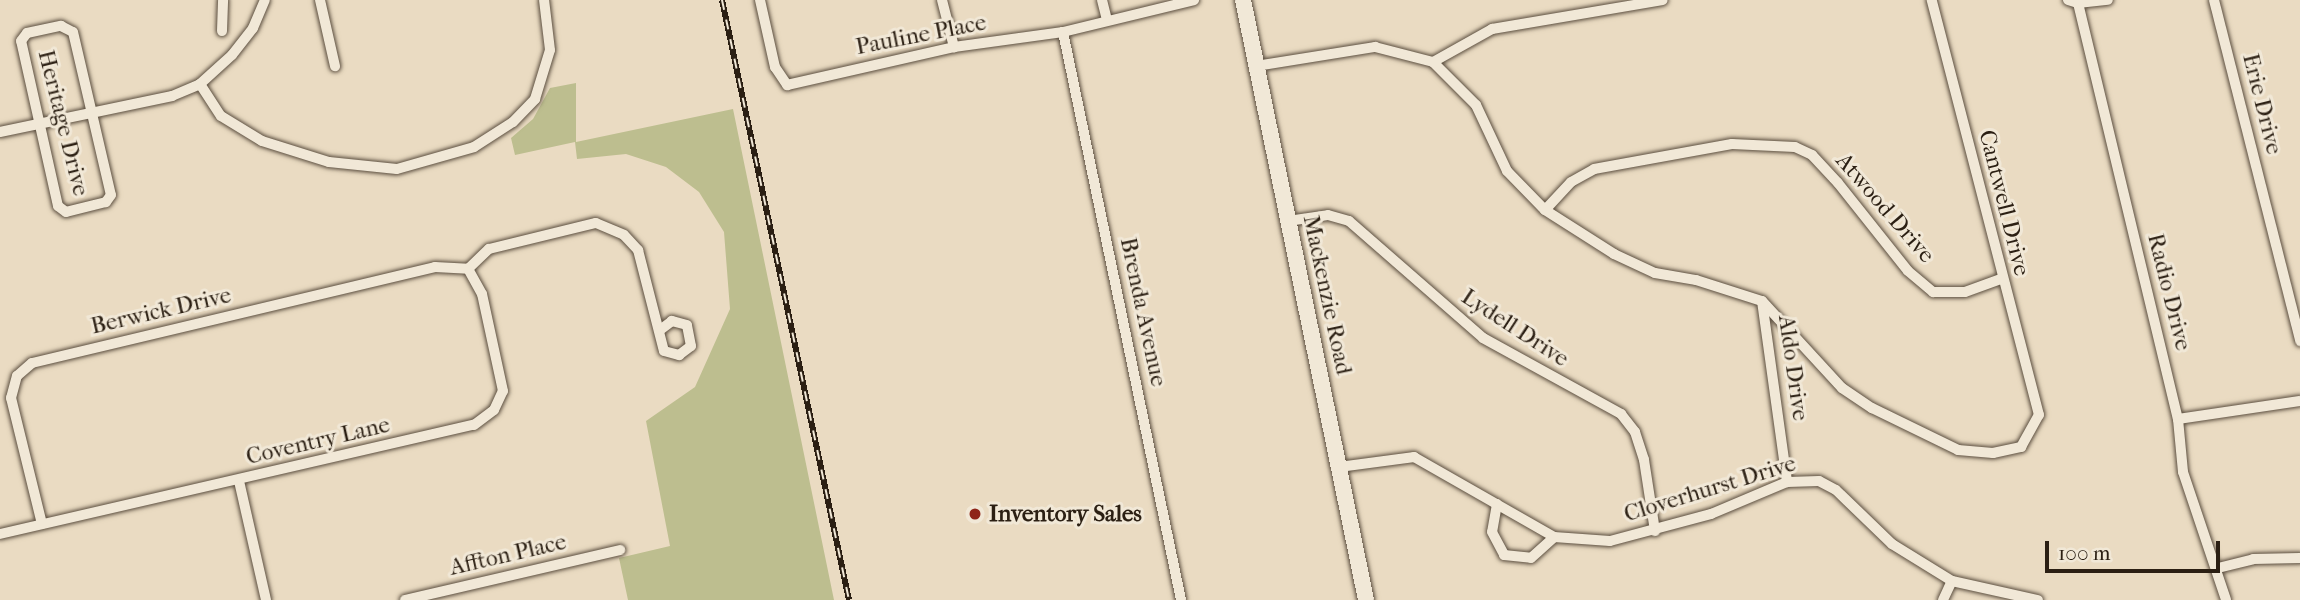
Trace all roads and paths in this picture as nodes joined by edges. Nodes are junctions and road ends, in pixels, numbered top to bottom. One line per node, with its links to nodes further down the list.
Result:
1 (223, 0): 16 (street)
2 (265, 0): 22 (street)
3 (320, 0): 20 (street)
4 (544, 0): 22 (street)
5 (760, 0): 18 (street, Pauline Place)
6 (942, 0): 18 (street)
7 (1102, 0): 15 (street)
8 (1194, 0): 15 (street, Pauline Place)
9 (1242, 0): 21 (main road, Mackenzie Road)
10 (1663, 0): 19 (street)
11 (1932, 0): 29 (street, Cantwell Drive)
12 (2108, 0): 14 (street)
13 (2214, 0): 32 (street, Erie Drive)
14 (2073, 1): 34 (street, Radio Drive)
15 (1107, 20): 17 (street, Pauline Place)
16 (222, 31)
17 (1063, 32): 18 (street, Pauline Place); 49 (street, Brenda Avenue)
18 (954, 47)
19 (1433, 62): 21 (street); 26 (street)
20 (335, 66)
21 (1256, 66): 27 (main road, Mackenzie Road)
22 (200, 84): 23 (street)
23 (91, 114): 24 (street); 24 (street, Heritage Drive); 24 (street, Heritage Drive)
24 (42, 122): 25 (street)
25 (0, 132)
26 (1545, 210): 29 (street, Atwood Drive); 30 (street)
27 (1288, 221): 35 (main road, Mackenzie Road); 40 (street, Lydell Drive)
28 (468, 269): 31 (street); 36 (street, Coventry Lane); 39 (street, Berwick Drive)
29 (2001, 279): 30 (street, Cantwell Drive)
30 (1762, 301): 37 (street, Aldo Drive)
31 (660, 330)
32 (2300, 341)
33 (2300, 401): 34 (street)
34 (2178, 419): 45 (street, Radio Drive)
35 (1339, 467): 38 (street, Cloverhurst Drive); 50 (main road, Mackenzie Road)
36 (239, 481): 39 (street, Coventry Lane); 47 (street)
37 (1787, 482): 40 (street, Cloverhurst Drive); 46 (street, Cloverhurst Drive)
38 (1497, 504): 42 (street, Cloverhurst Drive); 42 (street)
39 (42, 524): 41 (street, Coventry Lane)
40 (1655, 531): 42 (street, Cloverhurst Drive)
41 (0, 534)
42 (1554, 537)
43 (620, 550): 48 (street, Affton Place)
44 (2300, 558): 45 (street)
45 (2218, 568): 53 (street, Radio Drive)
46 (1952, 581): 51 (street); 52 (street, Cloverhurst Drive)
47 (266, 600)
48 (405, 600)
49 (1181, 600)
50 (1366, 600)
51 (1943, 600)
52 (2038, 600)
53 (2226, 600)

